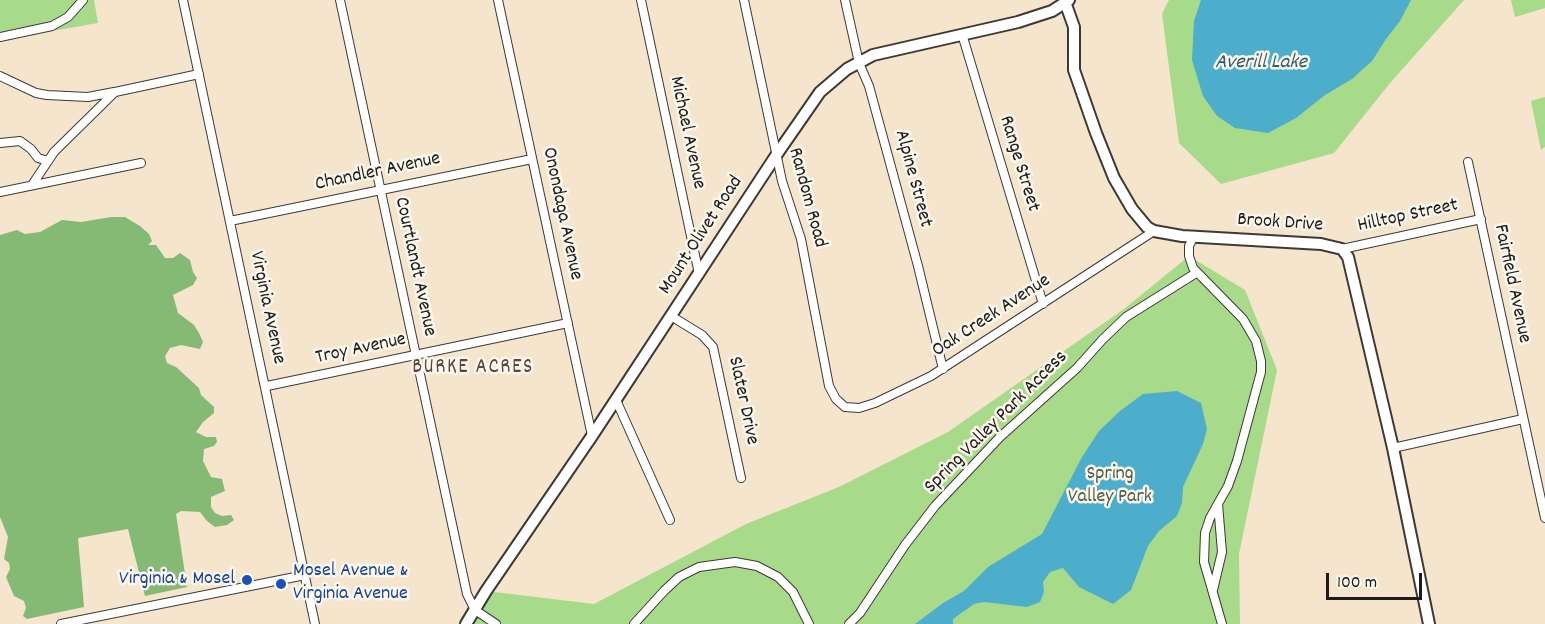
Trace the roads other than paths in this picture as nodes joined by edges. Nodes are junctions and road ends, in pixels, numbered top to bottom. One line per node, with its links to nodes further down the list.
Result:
1 (83, 0): 10 (street)
2 (183, 0): 12 (street, Virginia Avenue)
3 (340, 0): 22 (street, Courtlandt Avenue)
4 (498, 0): 17 (street, Onondaga Avenue)
5 (641, 0): 30 (street, Michael Avenue)
6 (744, 0): 16 (street, Random Road)
7 (845, 0): 11 (street, Alpine Street)
8 (1067, 1): 9 (street, Mount Olivet Road); 26 (street)
9 (962, 34): 11 (street, Mount Olivet Road); 31 (street, Range Street)
10 (0, 38)
11 (859, 63): 16 (street, Mount Olivet Road); 35 (street, Alpine Street)
12 (199, 74): 14 (street); 25 (street, Virginia Avenue)
13 (0, 76): 14 (street)
14 (115, 92): 18 (street)
15 (0, 142): 18 (street)
16 (777, 154): 30 (street, Mount Olivet Road); 38 (street, Random Road)
17 (532, 159): 22 (street, Chandler Avenue); 33 (street, Onondaga Avenue)
18 (48, 161): 21 (street)
19 (1468, 162): 24 (street, Fairfield Avenue)
20 (141, 163): 21 (street)
21 (32, 185): 23 (street)
22 (380, 190): 25 (street, Chandler Avenue); 34 (street, Courtlandt Avenue)
23 (0, 192)
24 (1481, 219): 28 (street, Hilltop Street); 39 (street, Fairfield Avenue)
25 (231, 221): 36 (street, Virginia Avenue)
26 (1154, 231): 27 (street, Brook Drive); 31 (street, Oak Creek Avenue)
27 (1194, 236): 28 (street, Brook Drive); 29 (street)
28 (1342, 249): 41 (street, Brook Drive)
29 (1196, 273): 43 (street); 56 (street, Spring Valley Park Access)
30 (699, 274): 32 (street, Mount Olivet Road)
31 (1043, 304): 35 (street, Oak Creek Avenue)
32 (671, 316): 37 (street, Mount Olivet Road); 42 (street, Slater Drive)
33 (568, 323): 34 (street, Troy Avenue); 40 (street, Onondaga Avenue)
34 (416, 355): 36 (street, Troy Avenue); 48 (street, Courtlandt Avenue)
35 (943, 369): 38 (street, Oak Creek Avenue)
36 (267, 386): 46 (street, Virginia Avenue)
37 (616, 400): 40 (street, Mount Olivet Road); 45 (street)
38 (839, 403)
39 (1523, 420): 41 (street); 44 (street, Fairfield Avenue)
40 (592, 436): 48 (street, Mount Olivet Road)
41 (1393, 448): 58 (street, Brook Drive)
42 (741, 478)
43 (1218, 504): 47 (street); 47 (street)
44 (1545, 518)
45 (670, 520)
46 (305, 575): 49 (street); 51 (street, Virginia Avenue)
47 (1213, 590): 57 (street)
48 (475, 610): 52 (street, Mount Olivet Road); 53 (street)
49 (77, 622): 50 (street)
50 (61, 624)
51 (315, 624)
52 (466, 624)
53 (496, 624)
54 (634, 624): 55 (street)
55 (809, 624)
56 (849, 624)
57 (1222, 624)
58 (1429, 624)

